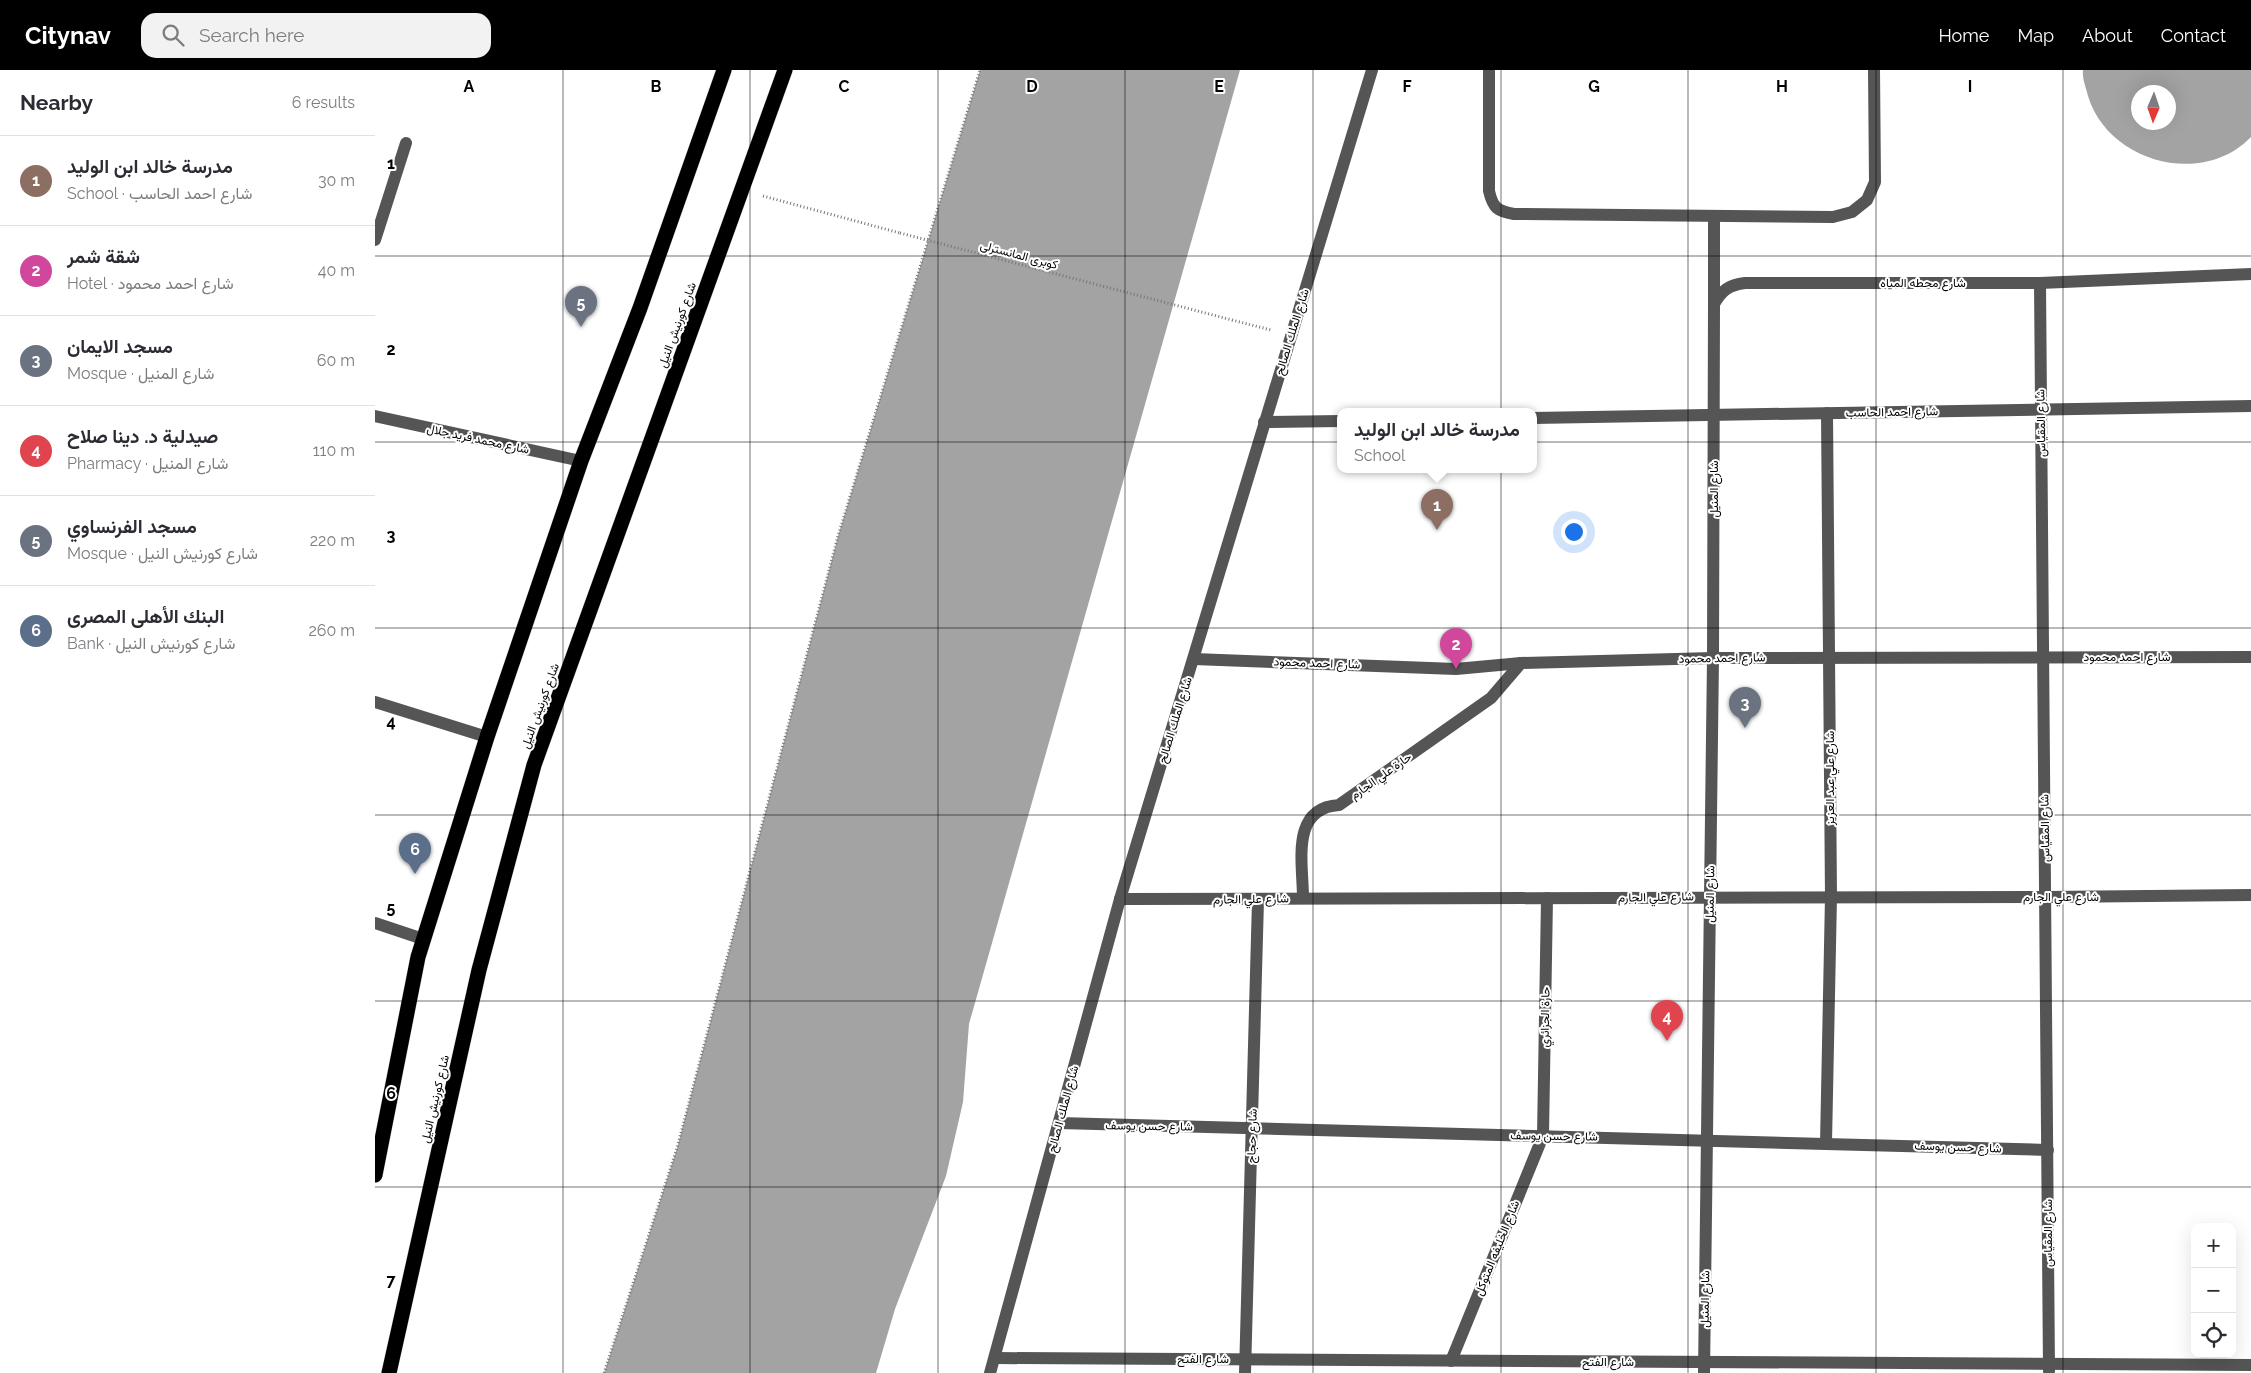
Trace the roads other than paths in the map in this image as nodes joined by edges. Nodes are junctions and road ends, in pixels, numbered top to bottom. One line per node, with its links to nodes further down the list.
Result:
1 (724, 70): 20 (highway)
2 (785, 70): 52 (highway, شارع كورنيش النيل)
3 (1372, 70): 19 (street, شارع الملك الصالح)
4 (1489, 70): 7 (street)
5 (1874, 70): 7 (street)
6 (406, 143): 8 (street)
7 (1714, 216): 11 (street)
8 (375, 240)
9 (2251, 274): 10 (street, شارع محطه المياه)
10 (2040, 283): 11 (street, شارع محطه المياه); 13 (street, شارع المقياس)
11 (1714, 304): 15 (street)
12 (2251, 406): 13 (street, شارع احمد الحاسب)
13 (2041, 410): 14 (street, شارع احمد الحاسب); 21 (street, شارع المقياس)
14 (1827, 413): 15 (street, شارع احمد الحاسب); 24 (street, شارع علي عبد العزيز)
15 (1714, 415): 17 (street, شارع احمد الحاسب); 23 (street, شارع المنيل)
16 (375, 416): 20 (street, شارع محمد فريد جلال)
17 (1537, 418)
18 (1337, 421): 19 (street)
19 (1264, 422): 25 (street, شارع الملك الصالح)
20 (581, 461): 28 (highway)
21 (2043, 657): 22 (street, شارع احمد محمود); 24 (street, شارع احمد محمود); 31 (street, شارع المقياس)
22 (2251, 657)
23 (1713, 658): 24 (street, شارع احمد محمود); 26 (street, شارع احمد محمود); 30 (street, شارع المنيل)
24 (1829, 658): 34 (street, شارع علي عبد العزيز)
25 (1194, 659): 26 (street, شارع احمد محمود); 35 (street, شارع الملك الصالح)
26 (1521, 663): 32 (street, حارة علي الجارم)
27 (375, 702): 28 (street)
28 (487, 737): 38 (highway)
29 (2251, 895): 31 (street, شارع علي الجارم)
30 (1710, 897): 33 (street, شارع علي الجارم); 34 (street, شارع علي الجارم); 42 (street, شارع المنيل)
31 (2046, 897): 34 (street, شارع علي الجارم); 44 (street, شارع المقياس)
32 (1303, 898): 33 (street, شارع علي الجارم); 36 (street, شارع علي الجارم)
33 (1547, 898): 41 (street, حارة الجزائري)
34 (1831, 898): 43 (street, شارع علي عبد العزيز)
35 (1120, 899): 36 (street, شارع علي الجارم); 39 (street, شارع الملك الصالح)
36 (1258, 900): 40 (street, شارع حجاج)
37 (375, 923): 38 (street)
38 (423, 939): 45 (highway)
39 (1059, 1123): 40 (street, شارع حسن يوسف); 46 (street, شارع الملك الصالح)
40 (1252, 1128): 41 (street, شارع حسن يوسف); 47 (street, شارع حجاج)
41 (1543, 1136): 42 (street, شارع حسن يوسف); 48 (street, شارع الخليفه المتوكل)
42 (1707, 1140): 43 (street, شارع حسن يوسف); 50 (street, شارع المنيل)
43 (1826, 1143): 44 (street, شارع حسن يوسف)
44 (2048, 1150): 51 (street, شارع المقياس)
45 (375, 1175)
46 (995, 1358): 47 (street, شارع الفتح); 53 (street, شارع الملك الصالح)
47 (1246, 1360): 48 (street, شارع الفتح); 54 (street, شارع حجاج)
48 (1451, 1361): 50 (street, شارع الفتح)
49 (2251, 1365): 51 (street, شارع الفتح)
50 (1704, 1368): 51 (street, شارع الفتح)
51 (2049, 1369)
52 (389, 1373)
53 (991, 1373)
54 (1245, 1373)

